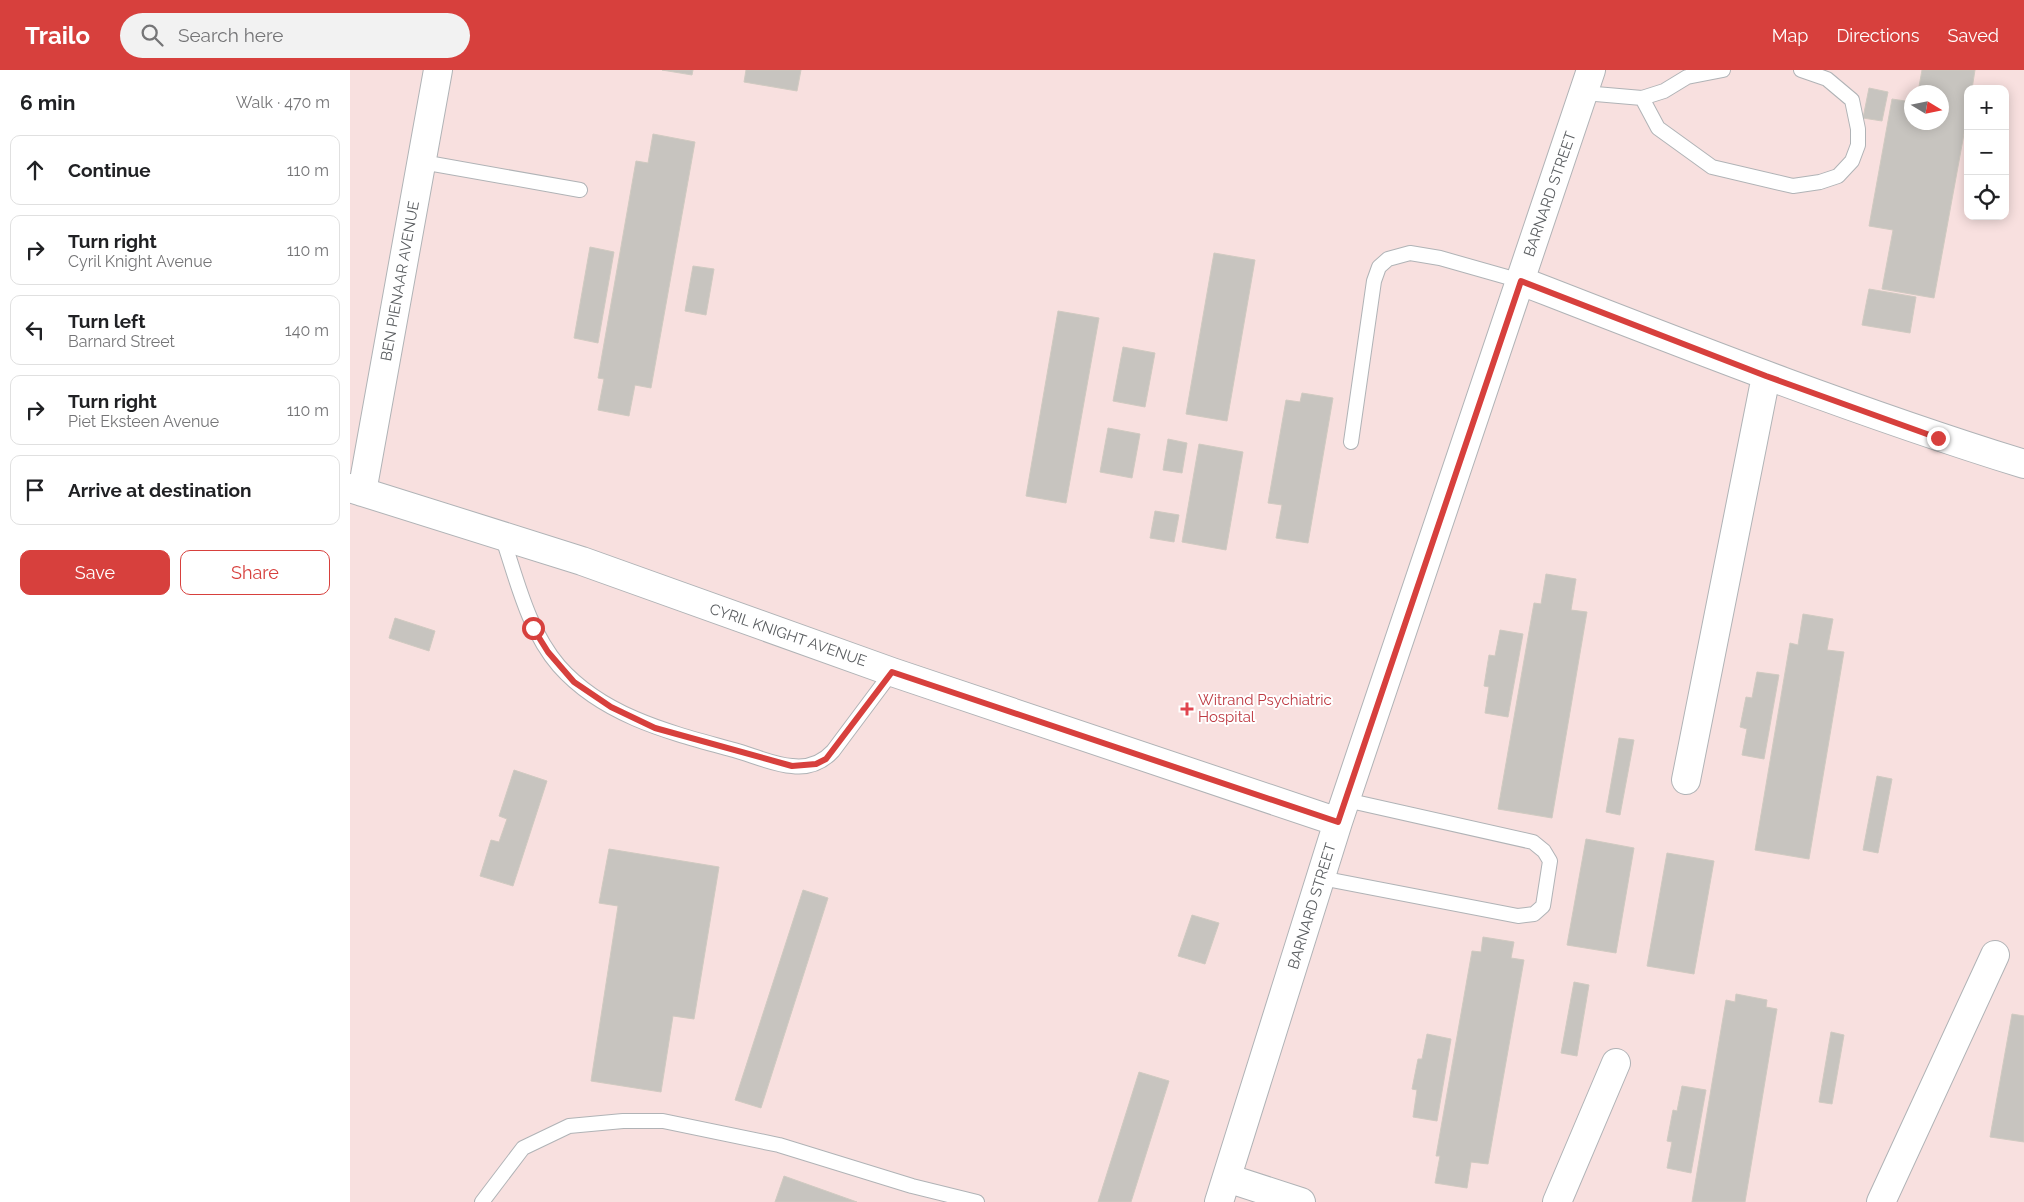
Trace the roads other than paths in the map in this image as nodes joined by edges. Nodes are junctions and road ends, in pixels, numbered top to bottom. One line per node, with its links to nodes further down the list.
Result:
1 (438, 70): 6 (street, BEN PIENAAR AVENUE)
2 (1723, 70): 5 (lane)
3 (1801, 70): 5 (lane)
4 (1588, 82): 5 (lane); 8 (street, BARNARD STREET)
5 (1642, 98)
6 (422, 162): 7 (lane); 12 (street, BEN PIENAAR AVENUE)
7 (580, 190)
8 (1521, 281): 9 (street); 10 (lane); 16 (street, BARNARD STREET)
9 (1766, 376): 11 (street); 15 (street)
10 (1351, 442)
11 (2024, 464)
12 (356, 490): 13 (street, CYRIL KNIGHT AVENUE)
13 (502, 536): 14 (street, CYRIL KNIGHT AVENUE); 14 (lane)
14 (892, 672): 16 (street, CYRIL KNIGHT AVENUE)
15 (1686, 780)
16 (1342, 811): 17 (street, BARNARD STREET); 17 (lane)
17 (1321, 878): 20 (street, BARNARD STREET)
18 (1995, 955): 25 (street)
19 (1616, 1063): 24 (street)
20 (1223, 1190): 23 (street)
21 (482, 1202): 22 (lane)
22 (977, 1202)
23 (1301, 1202)
24 (1557, 1202)
25 (1880, 1202)

